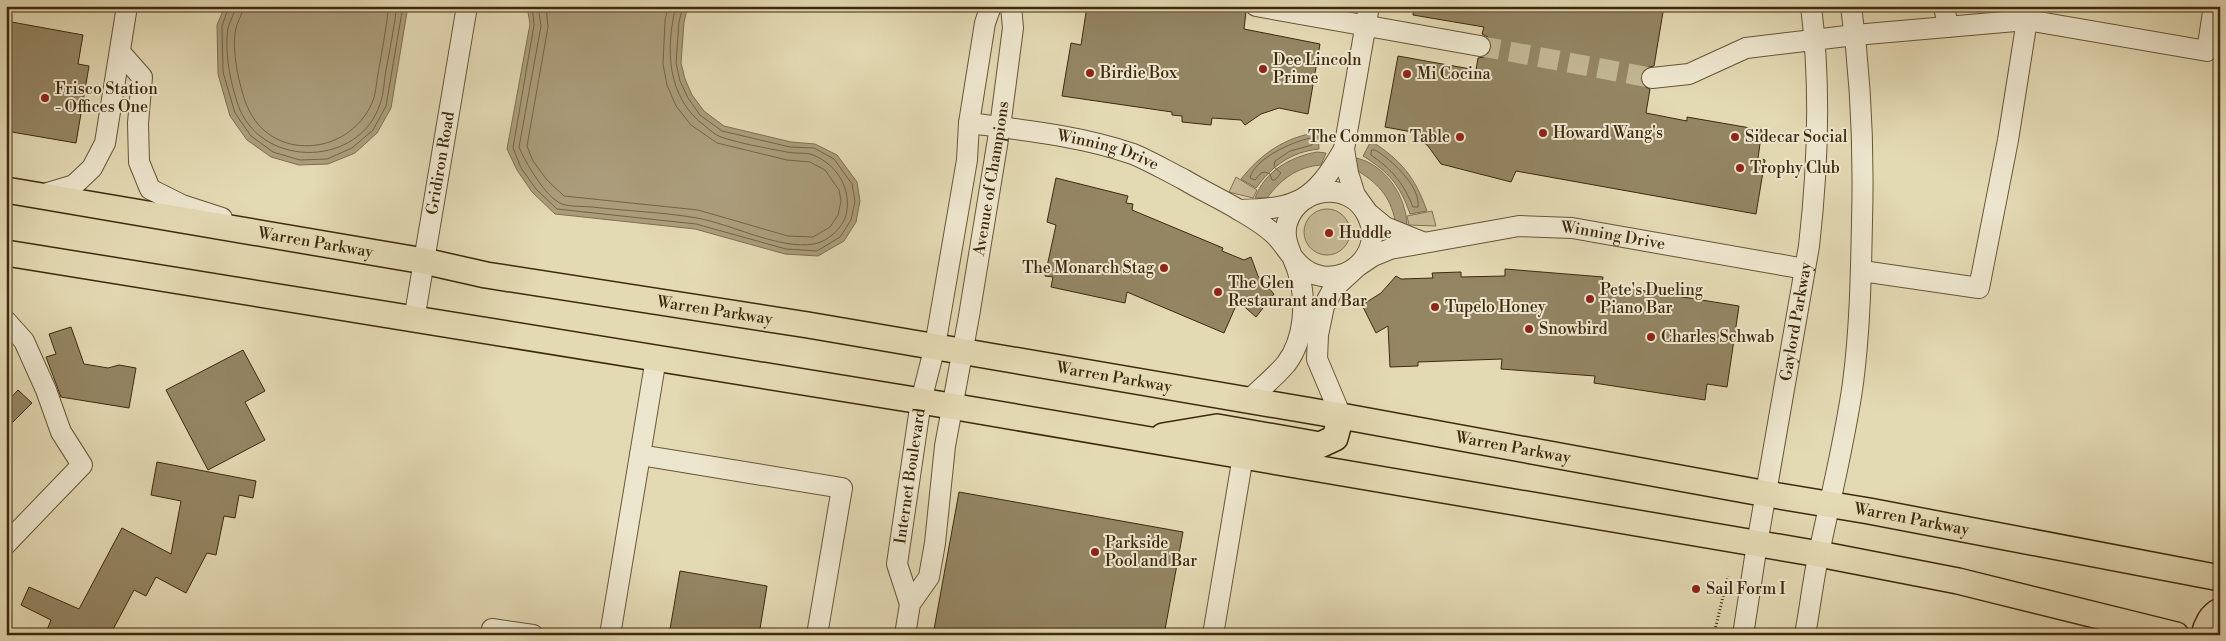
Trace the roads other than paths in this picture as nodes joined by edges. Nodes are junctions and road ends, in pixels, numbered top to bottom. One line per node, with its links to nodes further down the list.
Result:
1 (127, 6): 17 (street)
2 (468, 6): 32 (street, Gridiron Road)
3 (991, 6): 20 (street, Avenue of Champions)
4 (1011, 6): 21 (street, Avenue of Champions)
5 (1256, 6): 12 (street)
6 (1369, 6): 12 (street)
7 (1811, 6): 15 (street, Gaylord Parkway)
8 (1851, 6): 14 (street)
9 (1944, 6): 13 (street)
10 (2214, 6): 18 (street)
11 (2027, 20): 13 (street); 18 (street); 35 (street)
12 (1365, 26): 16 (street); 22 (street)
13 (1948, 27): 14 (street)
14 (1855, 35): 15 (street); 35 (street)
15 (1814, 41): 19 (street); 34 (street, Gaylord Parkway)
16 (1480, 46)
17 (120, 52): 24 (street); 28 (street)
18 (2214, 52)
19 (1652, 78)
20 (969, 122): 21 (street, Winning Drive); 39 (street, Avenue of Champions)
21 (1000, 127): 27 (street, Winning Drive); 40 (street, Avenue of Champions)
22 (1344, 149): 25 (street); 26 (street)
23 (6, 190): 24 (main road, Warren Parkway)
24 (41, 196): 28 (main road, Warren Parkway)
25 (1306, 198): 26 (street); 27 (street, Winning Drive); 31 (street)
26 (1363, 208): 29 (street); 33 (street)
27 (1239, 210): 31 (street, Winning Drive)
28 (268, 234): 32 (main road, Warren Parkway)
29 (1422, 242): 33 (street, Winning Drive); 34 (street, Winning Drive)
30 (6, 253): 37 (main road)
31 (1291, 256): 33 (street); 36 (street)
32 (424, 261): 37 (street, Gridiron Road); 39 (main road, Warren Parkway)
33 (1358, 266): 36 (street)
34 (1805, 269): 49 (street, Gaylord Parkway)
35 (1862, 271): 50 (street)
36 (1312, 317): 42 (street); 45 (street)
37 (414, 320): 41 (main road)
38 (6, 321): 51 (street)
39 (935, 346): 40 (main road, Warren Parkway); 43 (street, Internet Boulevard)
40 (963, 351): 42 (main road, Warren Parkway); 44 (street, Internet Boulevard)
41 (656, 358): 43 (main road); 47 (street)
42 (1249, 400): 45 (main road, Warren Parkway)
43 (921, 401): 44 (main road); 55 (street, Internet Boulevard)
44 (952, 406): 46 (main road); 55 (street, Internet Boulevard)
45 (1341, 416): 46 (main road); 49 (main road, Warren Parkway)
46 (1148, 440): 48 (main road)
47 (640, 454): 59 (street); 60 (street)
48 (1243, 456): 52 (main road); 62 (street)
49 (1767, 494): 50 (main road, Warren Parkway); 52 (street, Gaylord Parkway)
50 (1831, 504): 53 (street); 54 (main road, Warren Parkway)
51 (6, 544)
52 (1757, 544): 53 (main road); 63 (street, Gaylord Parkway)
53 (1819, 554): 64 (street); 65 (main road)
54 (2220, 578)
55 (910, 604): 61 (street, Internet Boulevard)
56 (2220, 611): 66 (main road)
57 (491, 635): 58 (street)
58 (533, 635)
59 (610, 635)
60 (817, 635)
61 (905, 635)
62 (1213, 635)
63 (1743, 635)
64 (1806, 635)
65 (2176, 635)
66 (2204, 635)

